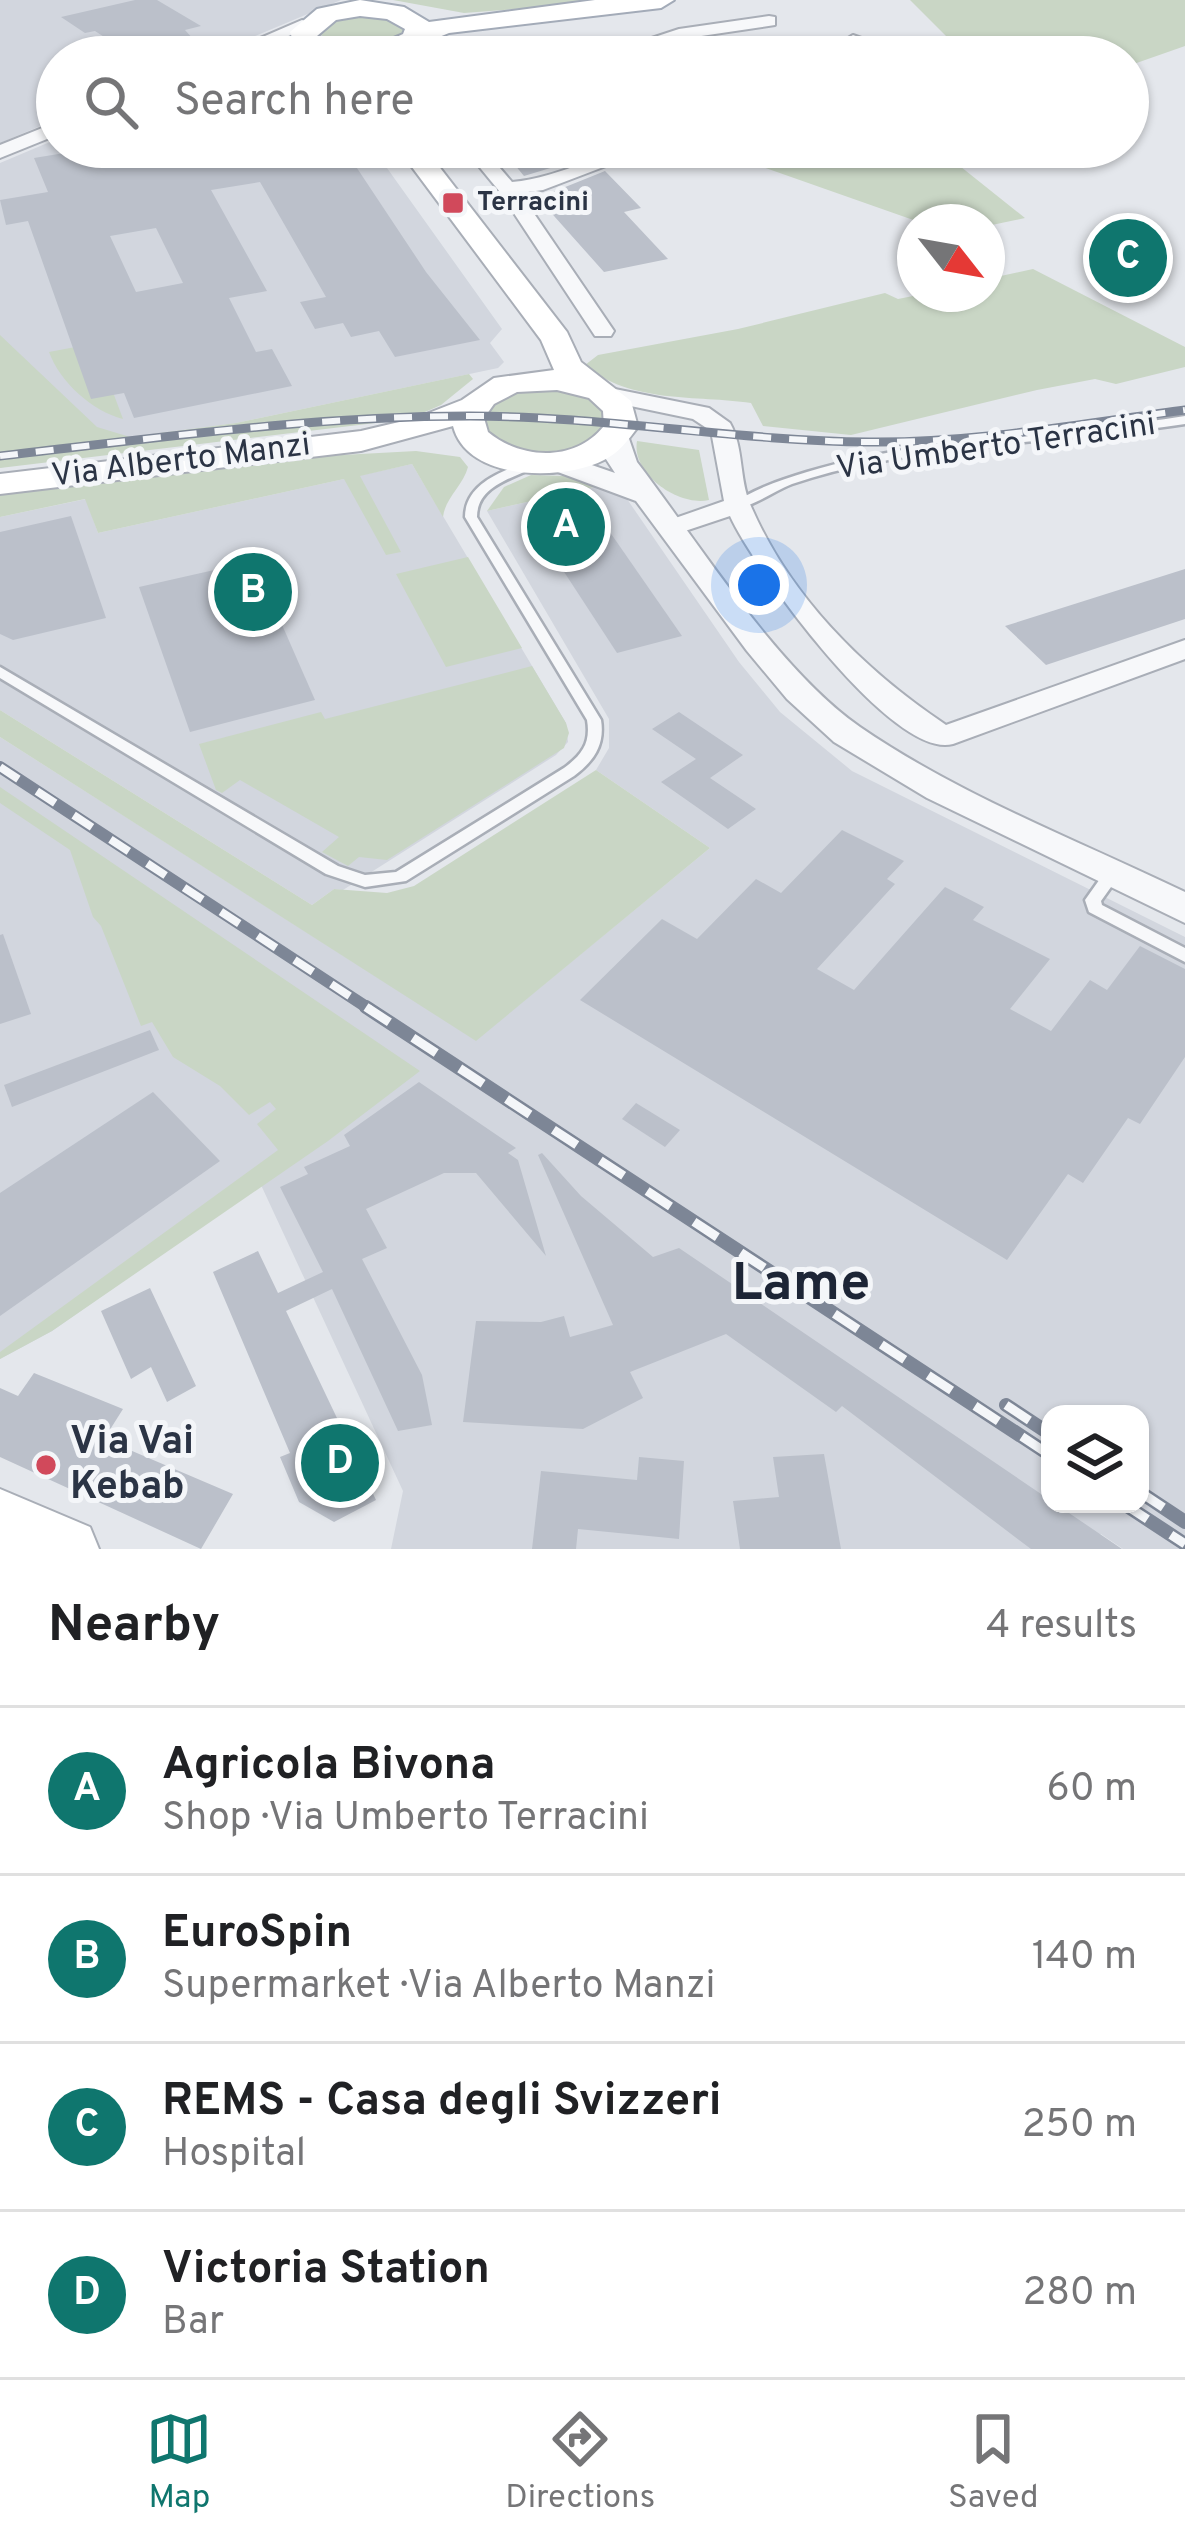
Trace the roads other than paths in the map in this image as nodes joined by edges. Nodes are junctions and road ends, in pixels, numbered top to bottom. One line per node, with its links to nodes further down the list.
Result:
1 (662, 0): 6 (main road)
2 (348, 6): 4 (main road); 5 (main road)
3 (769, 21): 7 (street)
4 (322, 36)
5 (399, 36)
6 (405, 36)
7 (680, 36)
8 (36, 137): 9 (street)
9 (0, 152)
10 (401, 168): 16 (main road)
11 (426, 168): 17 (main road)
12 (490, 168): 14 (street)
13 (587, 168): 14 (street)
14 (507, 188): 15 (street)
15 (603, 331)
16 (516, 382): 17 (main road); 18 (main road, Via Alberto Manzi)
17 (597, 390): 19 (street); 21 (main road)
18 (472, 407): 22 (main road, Via Alberto Manzi); 23 (main road)
19 (675, 409): 21 (street); 28 (street)
20 (1185, 420): 28 (lane, Via Umberto Terracini)
21 (618, 432): 24 (main road); 27 (street)
22 (361, 441): 23 (main road, Via Alberto Manzi); 25 (main road, Via Alberto Manzi)
23 (484, 447): 24 (main road, Via Alberto Manzi); 26 (lane)
24 (548, 462): 26 (lane); 27 (street)
25 (0, 484)
26 (485, 486): 31 (lane)
27 (651, 499): 29 (street)
28 (737, 506): 29 (street, Via Umberto Terracini); 30 (street)
29 (673, 527): 32 (street)
30 (1185, 649)
31 (0, 672)
32 (1113, 874): 33 (street); 34 (lane)
33 (1185, 909)
34 (1185, 956)
35 (0, 1519): 36 (main road)
36 (68, 1549)

